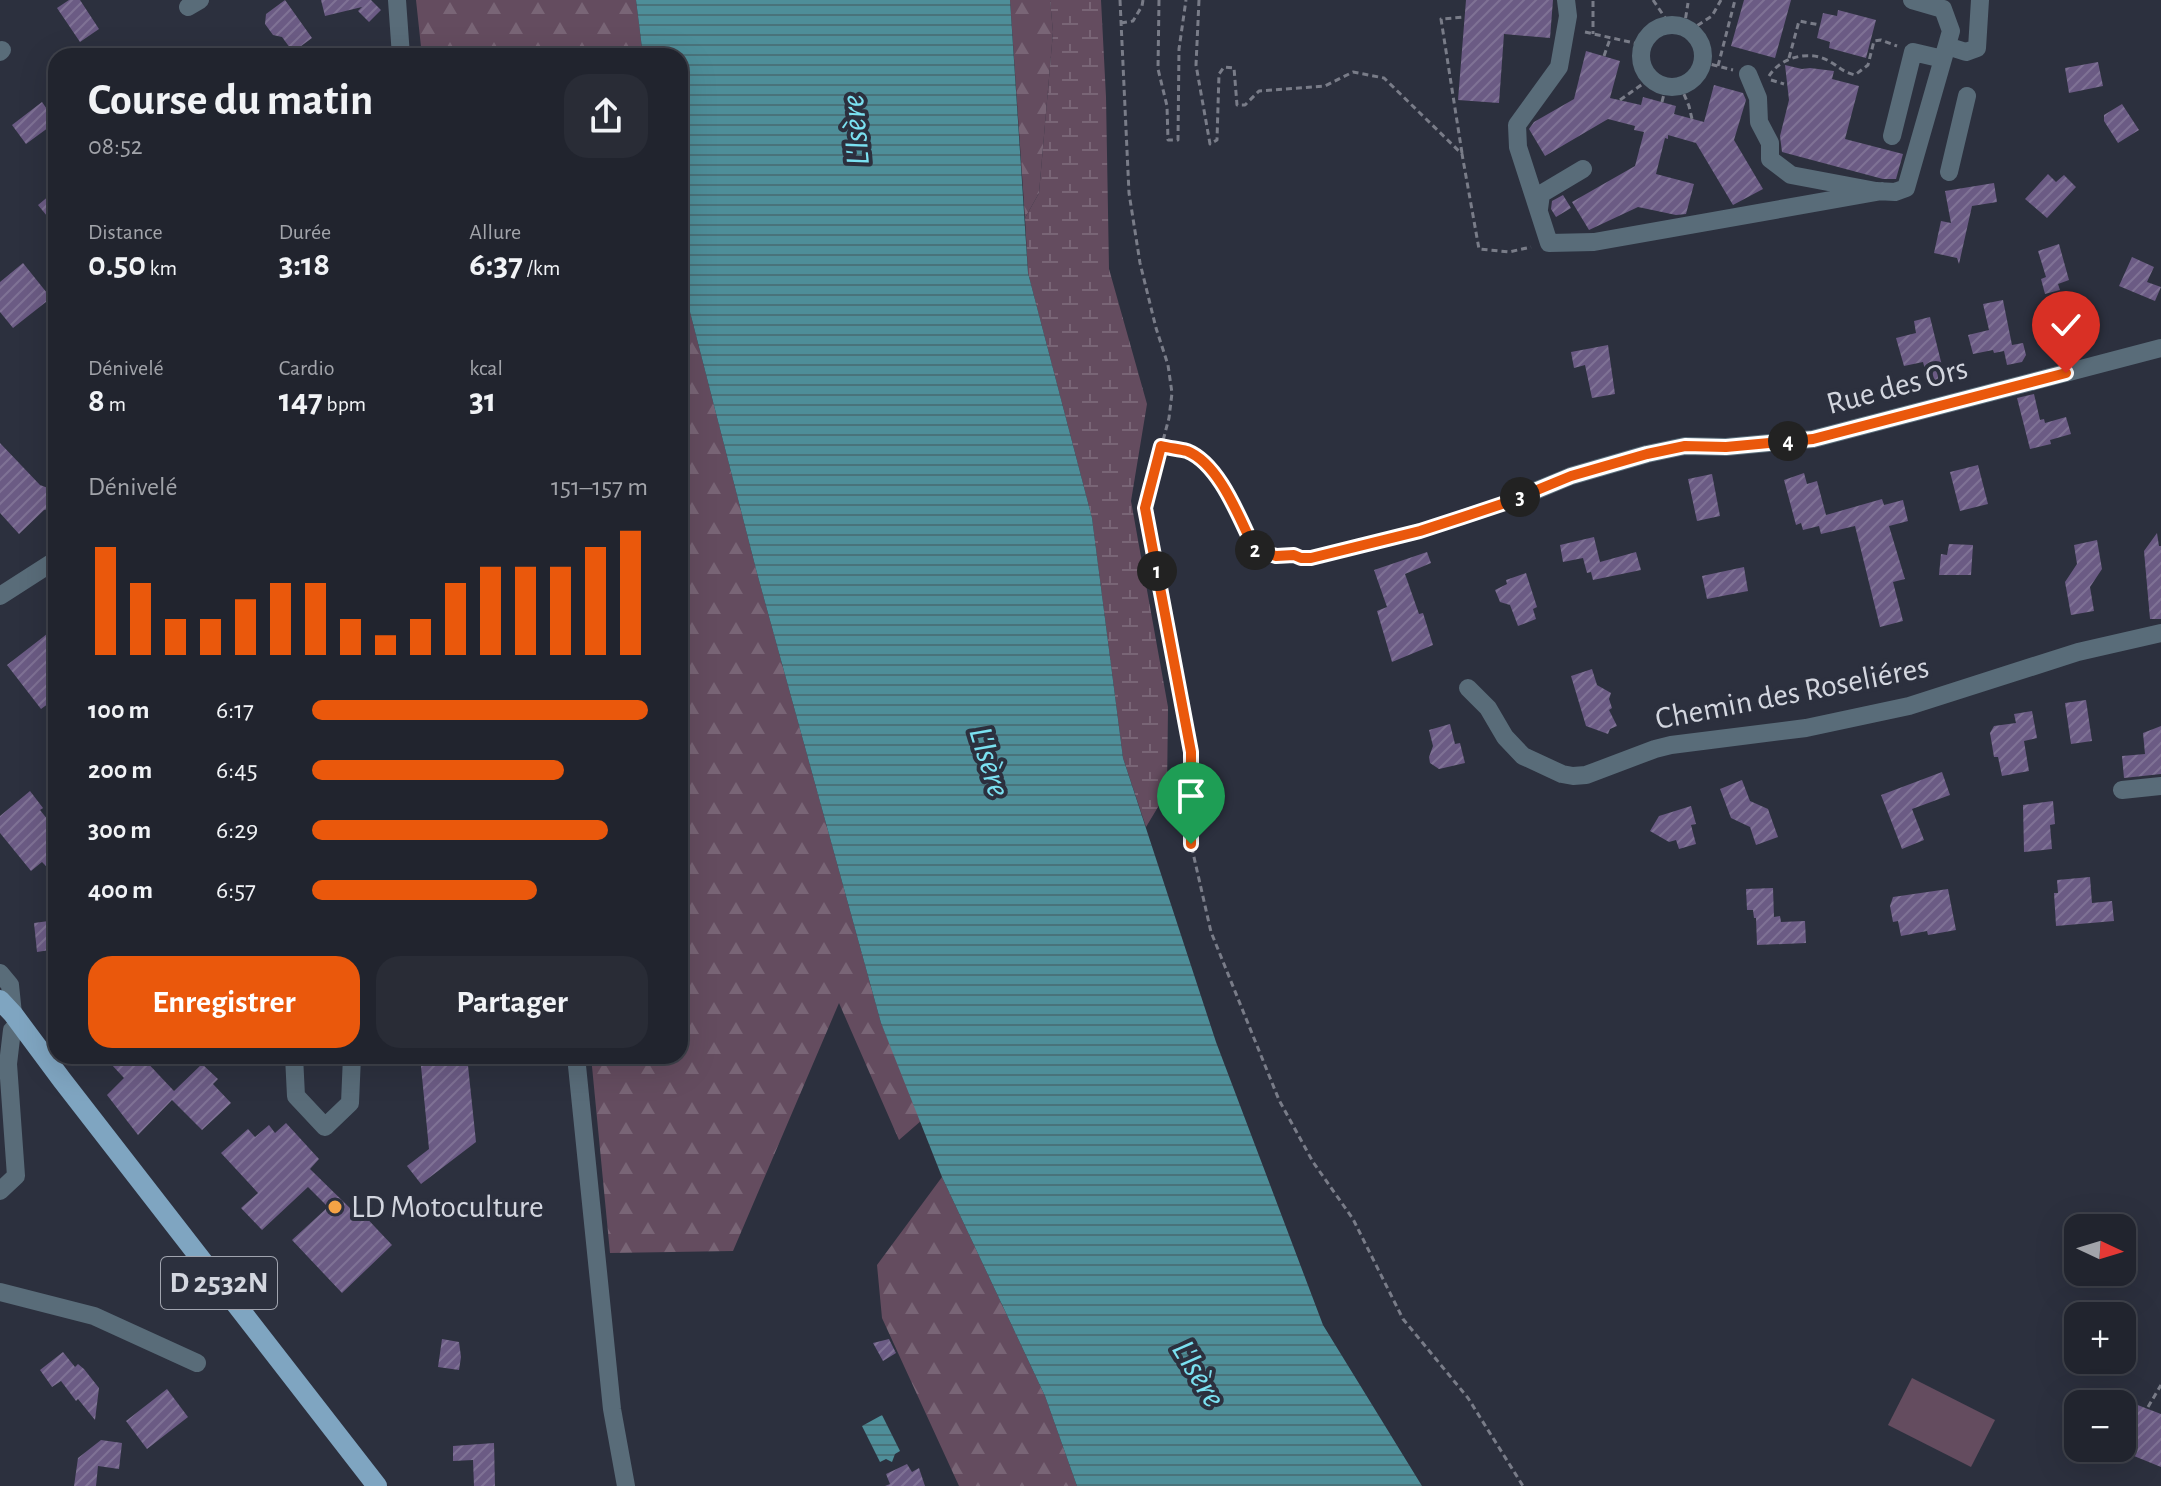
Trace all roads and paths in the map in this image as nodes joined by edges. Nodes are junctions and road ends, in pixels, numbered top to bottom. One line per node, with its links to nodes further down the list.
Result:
1 (397, 0): 23 (street)
2 (1120, 0): 16 (path)
3 (1143, 0): 16 (path)
4 (1159, 0): 5 (path)
5 (1186, 0)
6 (1199, 0): 38 (path)
7 (1566, 0): 18 (street)
8 (1653, 0): 19 (path)
9 (1721, 0): 19 (path)
10 (1735, 0): 28 (path)
11 (1912, 0): 25 (street)
12 (1980, 0): 25 (street)
13 (1593, 1): 20 (path)
14 (1688, 3): 19 (path)
15 (1465, 17): 38 (path)
16 (1121, 23): 45 (path)
17 (1820, 25): 27 (path)
18 (1566, 28): 20 (path); 42 (street)
19 (1681, 28): 22 (street); 31 (street)
20 (1593, 34): 21 (path)
21 (1610, 39): 22 (path); 26 (path)
22 (1643, 45): 31 (street)
23 (400, 48)
24 (1913, 52): 25 (street); 27 (path); 37 (street)
25 (1945, 52): 35 (street)
26 (1604, 56)
27 (1789, 58): 30 (path)
28 (1718, 67)
29 (1748, 74): 41 (street)
30 (1767, 79)
31 (1665, 88): 33 (path); 34 (path)
32 (1967, 96): 36 (street)
33 (1620, 100)
34 (1692, 119)
35 (1925, 122): 36 (street); 41 (street)
36 (1959, 130): 40 (street)
37 (1892, 136)
38 (1462, 154): 43 (path)
39 (1583, 169): 42 (street)
40 (1949, 172)
41 (1882, 191): 43 (street)
42 (1539, 209): 43 (street)
43 (1549, 243)
44 (2161, 348): 46 (street, Rue des Ors)
45 (1161, 446): 46 (path); 65 (path)
46 (1508, 502)
47 (48, 565): 48 (street)
48 (0, 596)
49 (2161, 633): 50 (street, Chemin des Roseliéres)
50 (1468, 688)
51 (2161, 786): 52 (street)
52 (2122, 790)
53 (0, 973): 54 (street)
54 (6, 1016): 58 (street); 63 (main road, D 2532N)
55 (294, 1064): 56 (street)
56 (352, 1064)
57 (577, 1064): 64 (street)
58 (0, 1191)
59 (0, 1292): 60 (street)
60 (197, 1363)
61 (2161, 1385): 62 (path)
62 (2148, 1407)
63 (377, 1486)
64 (626, 1486)
65 (1523, 1486)

